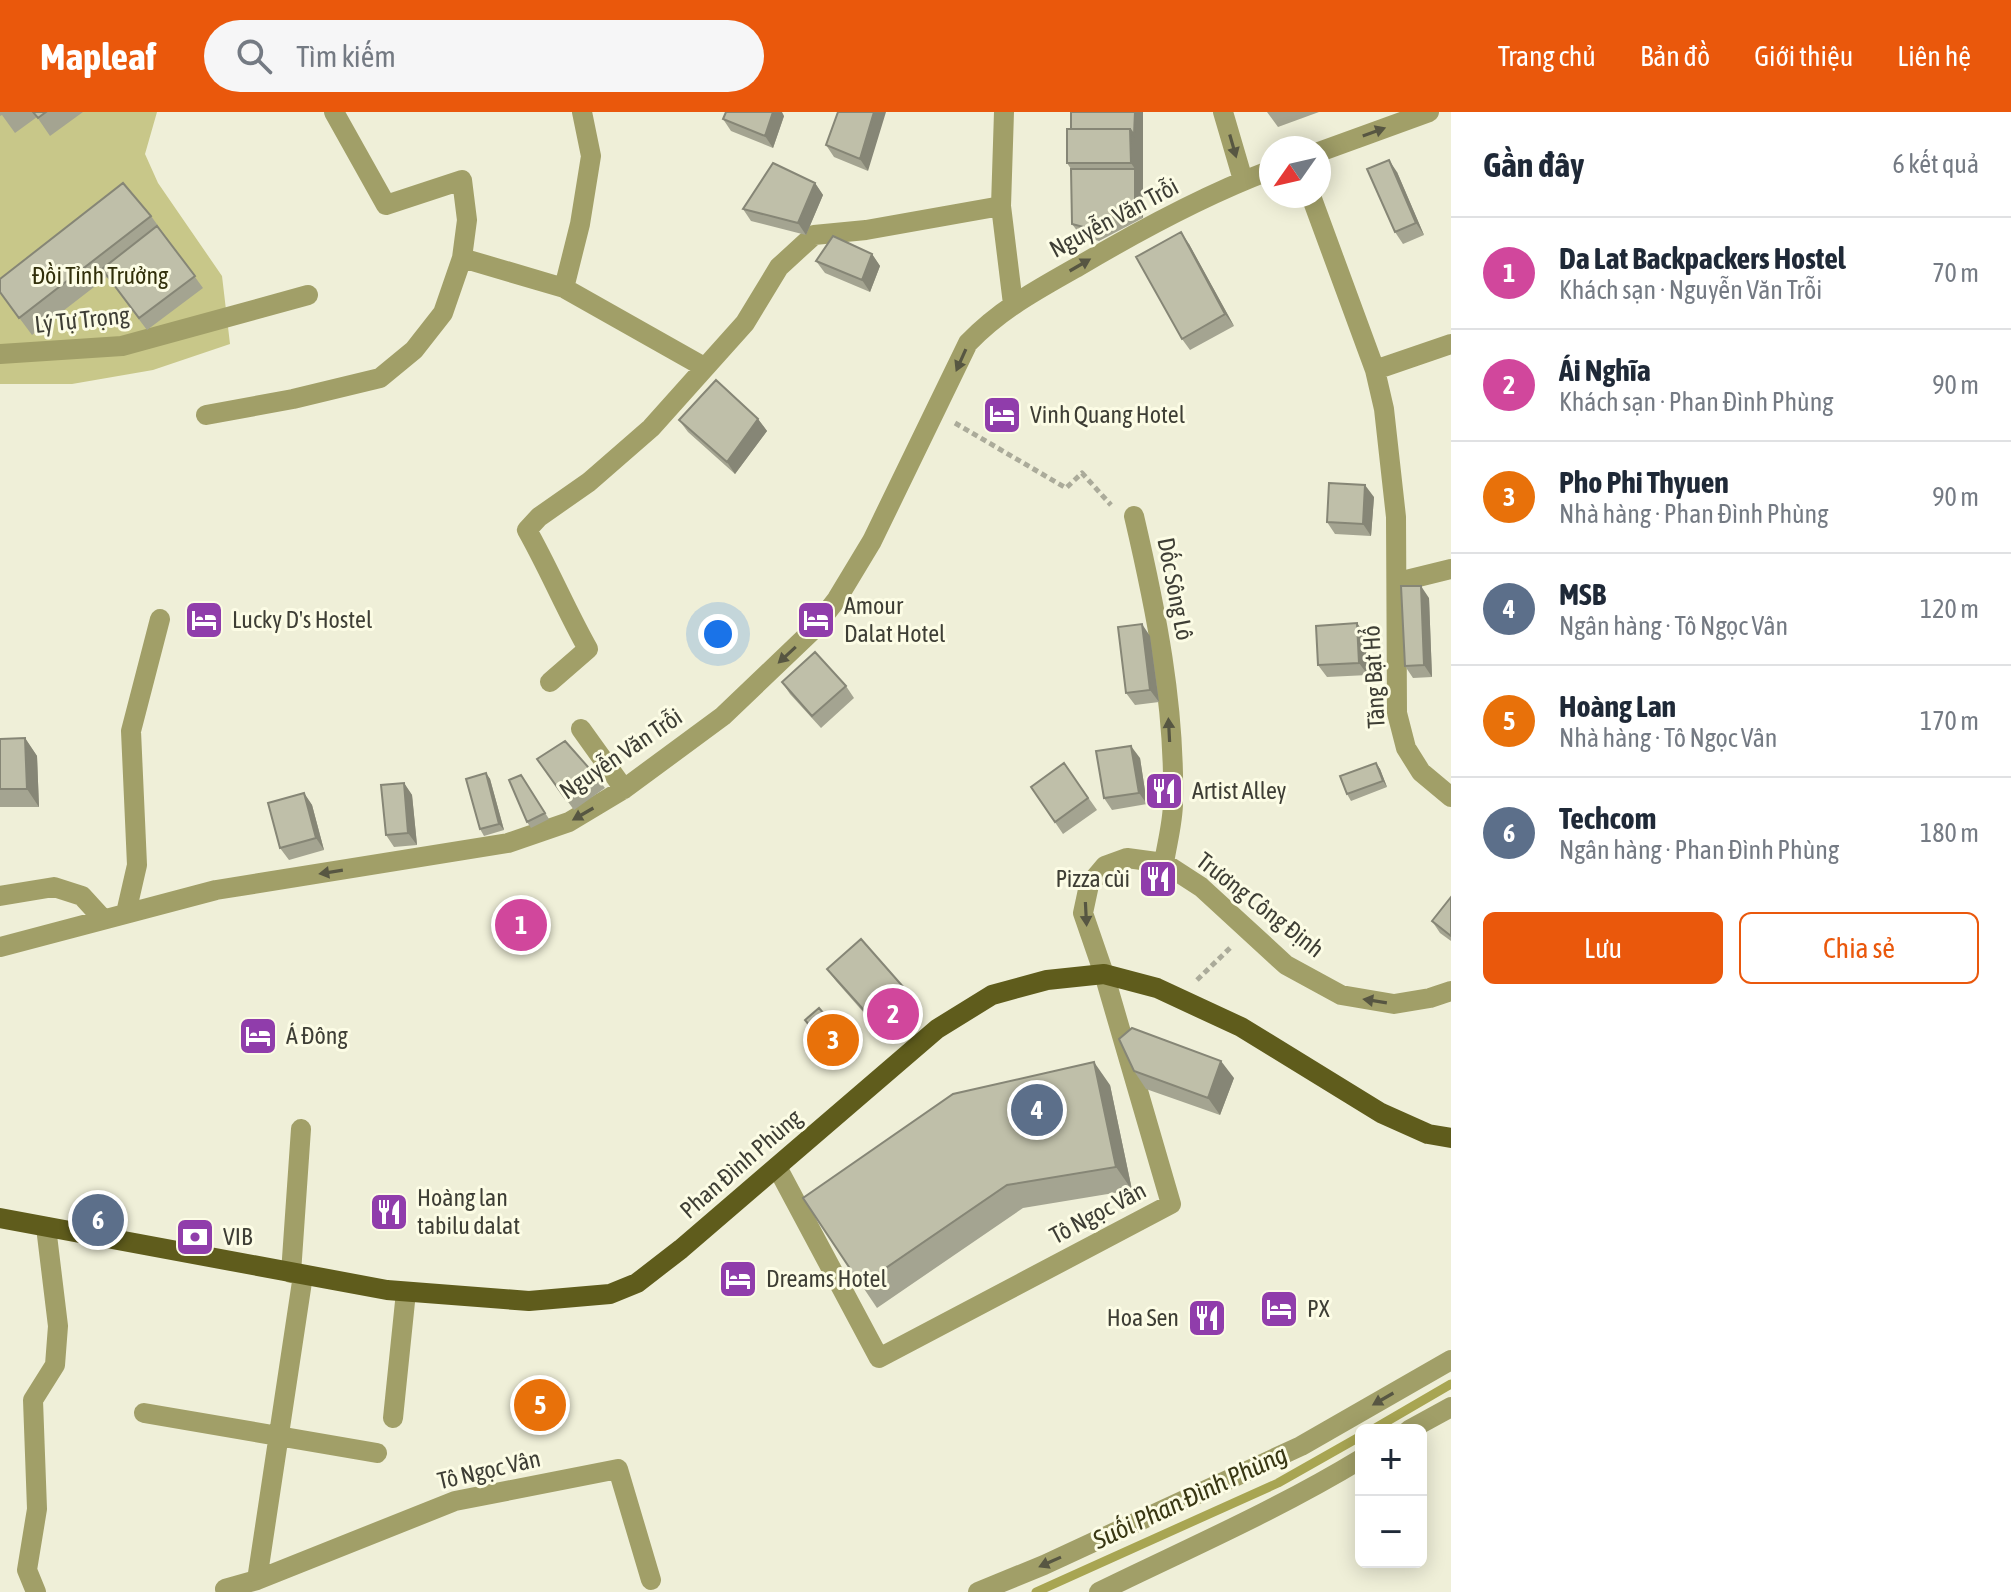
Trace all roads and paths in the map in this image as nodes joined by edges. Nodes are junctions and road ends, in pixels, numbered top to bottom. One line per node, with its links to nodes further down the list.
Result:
1 (334, 112): 11 (street)
2 (582, 112): 12 (street)
3 (1004, 112): 9 (street)
4 (1223, 112): 8 (street, one-way to 8)
5 (1429, 112): 6 (street, one-way to 5)
6 (1331, 148)
7 (1259, 174): 8 (street, Nguyễn Văn Trỗi)
8 (1243, 180): 14 (street, Nguyễn Văn Trỗi, one-way to 8)
9 (1001, 206): 14 (street); 17 (street)
10 (1315, 208): 18 (street, Tăng Bạt Hổ)
11 (462, 258): 12 (street); 20 (street)
12 (564, 288): 17 (street)
13 (308, 295): 16 (street, Lý Tự Trọng)
14 (1013, 304): 19 (street, Nguyễn Văn Trỗi, one-way to 19)
15 (1451, 344): 18 (street)
16 (0, 354)
17 (704, 367): 25 (street)
18 (1375, 370): 23 (street, Tăng Bạt Hổ)
19 (937, 413): 21 (path, Dốc Sông Lô); 27 (street, Nguyễn Văn Trỗi, one-way to 27)
20 (206, 415)
21 (1134, 516): 29 (street, Dốc Sông Lô, one-way to 21)
22 (1451, 569): 23 (street)
23 (1398, 582): 28 (street, Tăng Bạt Hổ)
24 (160, 619): 31 (street)
25 (550, 682)
26 (581, 729): 27 (street)
27 (624, 789): 31 (street, Nguyễn Văn Trỗi, one-way to 31)
28 (1451, 797)
29 (1164, 863): 33 (street, Trương Công Định); 35 (street, Trương Công Định, one-way to 35)
30 (0, 896): 32 (street)
31 (126, 913): 32 (street, Nguyễn Văn Trỗi)
32 (103, 919): 34 (street, Nguyễn Văn Trỗi)
33 (1247, 930): 36 (street, Trương Công Định, one-way to 33); 37 (path)
34 (0, 947)
35 (1104, 974): 37 (main road, Phan Đình Phùng); 40 (main road, Phan Đình Phùng); 40 (street, Tô Ngọc Vân)
36 (1451, 991)
37 (1179, 998): 39 (main road, Phan Đình Phùng)
38 (301, 1129): 43 (street)
39 (1451, 1138)
40 (777, 1167): 44 (main road, Phan Đình Phùng)
41 (0, 1218): 42 (main road, Phan Đình Phùng)
42 (46, 1227): 43 (main road, Phan Đình Phùng); 55 (street)
43 (297, 1274): 44 (main road, Phan Đình Phùng); 50 (street)
44 (406, 1292): 48 (street)
45 (1451, 1360): 57 (street, one-way to 57)
46 (1451, 1407): 49 (street)
47 (144, 1413): 50 (street)
48 (393, 1418)
49 (1420, 1424)
50 (279, 1434): 51 (street); 53 (street)
51 (377, 1453)
52 (1355, 1463): 58 (street)
53 (257, 1580): 54 (street, Tô Ngọc Vân); 56 (street, Tô Ngọc Vân)
54 (651, 1580)
55 (36, 1592)
56 (226, 1592)
57 (978, 1592)
58 (1099, 1592)

